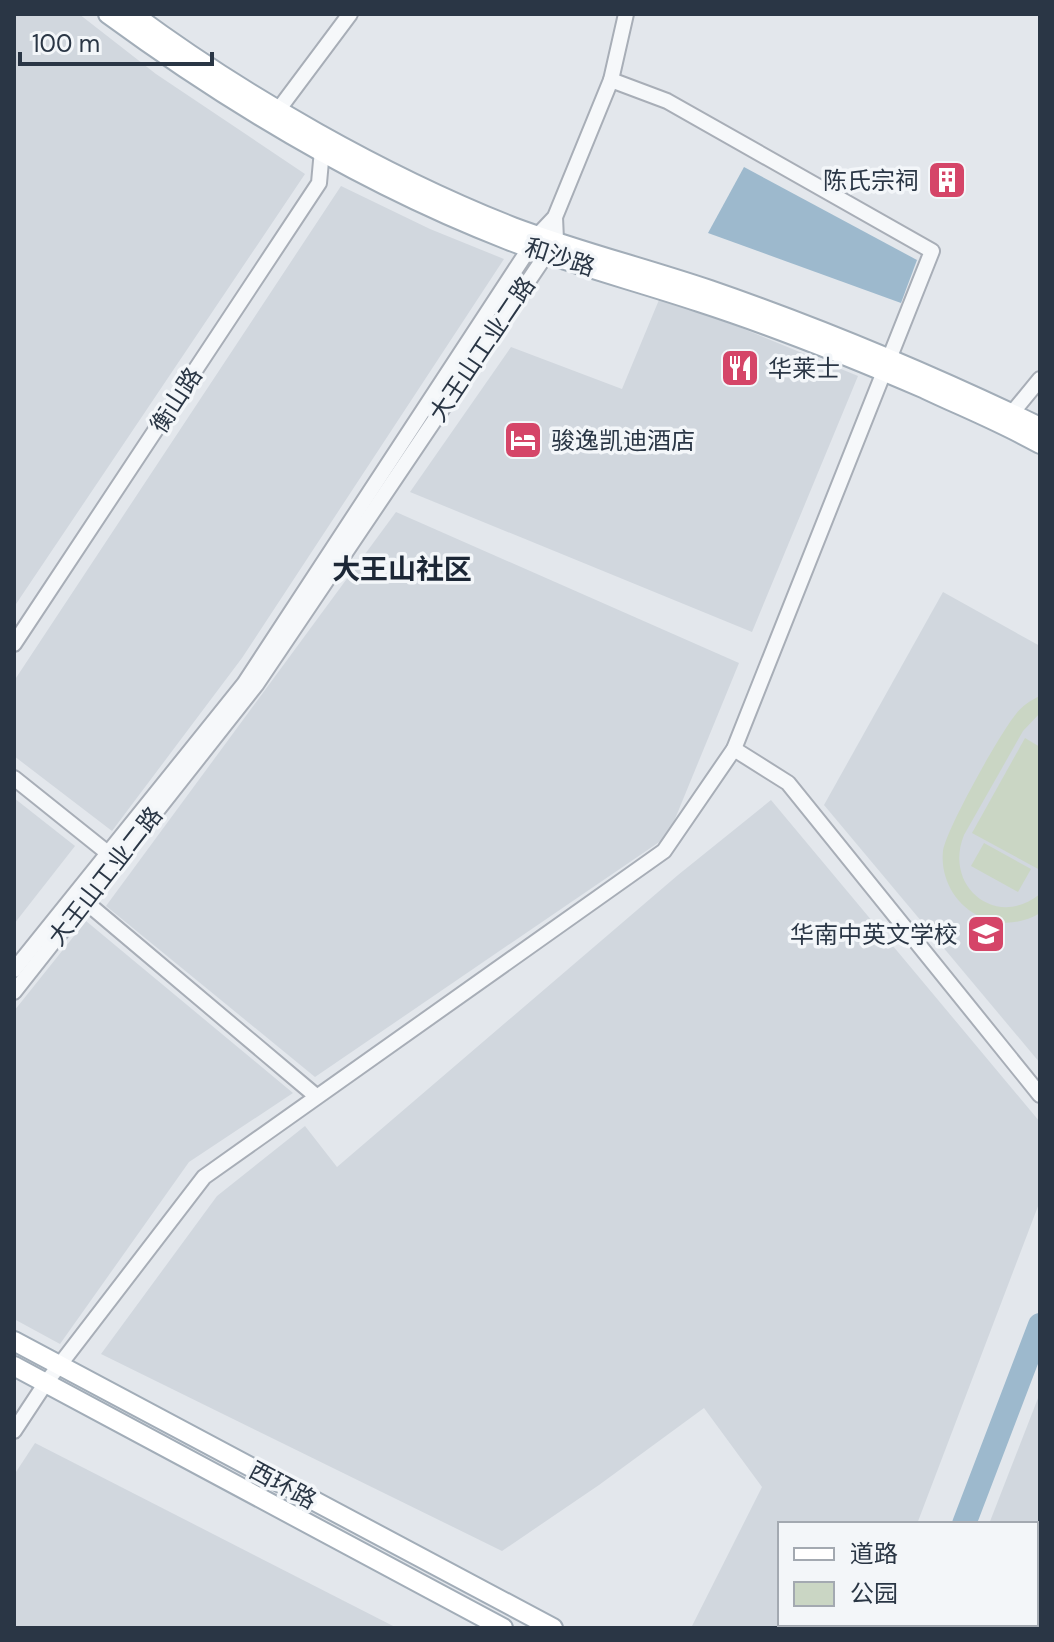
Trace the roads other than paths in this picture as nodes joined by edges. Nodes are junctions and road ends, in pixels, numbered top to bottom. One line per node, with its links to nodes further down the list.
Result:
1 (108, 14): 6 (main road, 和沙路)
2 (133, 14): 6 (main road, 和沙路)
3 (350, 14): 6 (street)
4 (626, 14): 5 (street)
5 (611, 80): 8 (street); 9 (street)
6 (275, 115): 7 (main road, 和沙路); 8 (main road, 和沙路)
7 (322, 150): 8 (main road, 和沙路); 14 (street, 衡山路)
8 (543, 244): 9 (main road, 和沙路); 17 (street, 大王山工业二路)
9 (887, 365): 11 (main road, 和沙路); 13 (main road, 和沙路); 15 (street)
10 (1040, 379): 11 (street)
11 (1012, 413): 12 (main road, 和沙路)
12 (1040, 427)
13 (1040, 444)
14 (14, 644)
15 (734, 749): 21 (street); 22 (street)
16 (14, 778): 17 (street)
17 (113, 857): 18 (street, 大王山工业二路)
18 (80, 898): 19 (street, 大王山工业二路); 20 (street, 大王山工业二路); 22 (street)
19 (14, 970)
20 (14, 992)
21 (1040, 1095)
22 (316, 1096): 25 (street)
23 (14, 1341): 25 (main road, 西环路)
24 (14, 1366): 26 (main road, 西环路)
25 (60, 1366): 26 (street); 29 (main road, 西环路)
26 (45, 1384): 27 (street); 28 (main road, 西环路)
27 (14, 1431)
28 (503, 1628)
29 (553, 1628)

